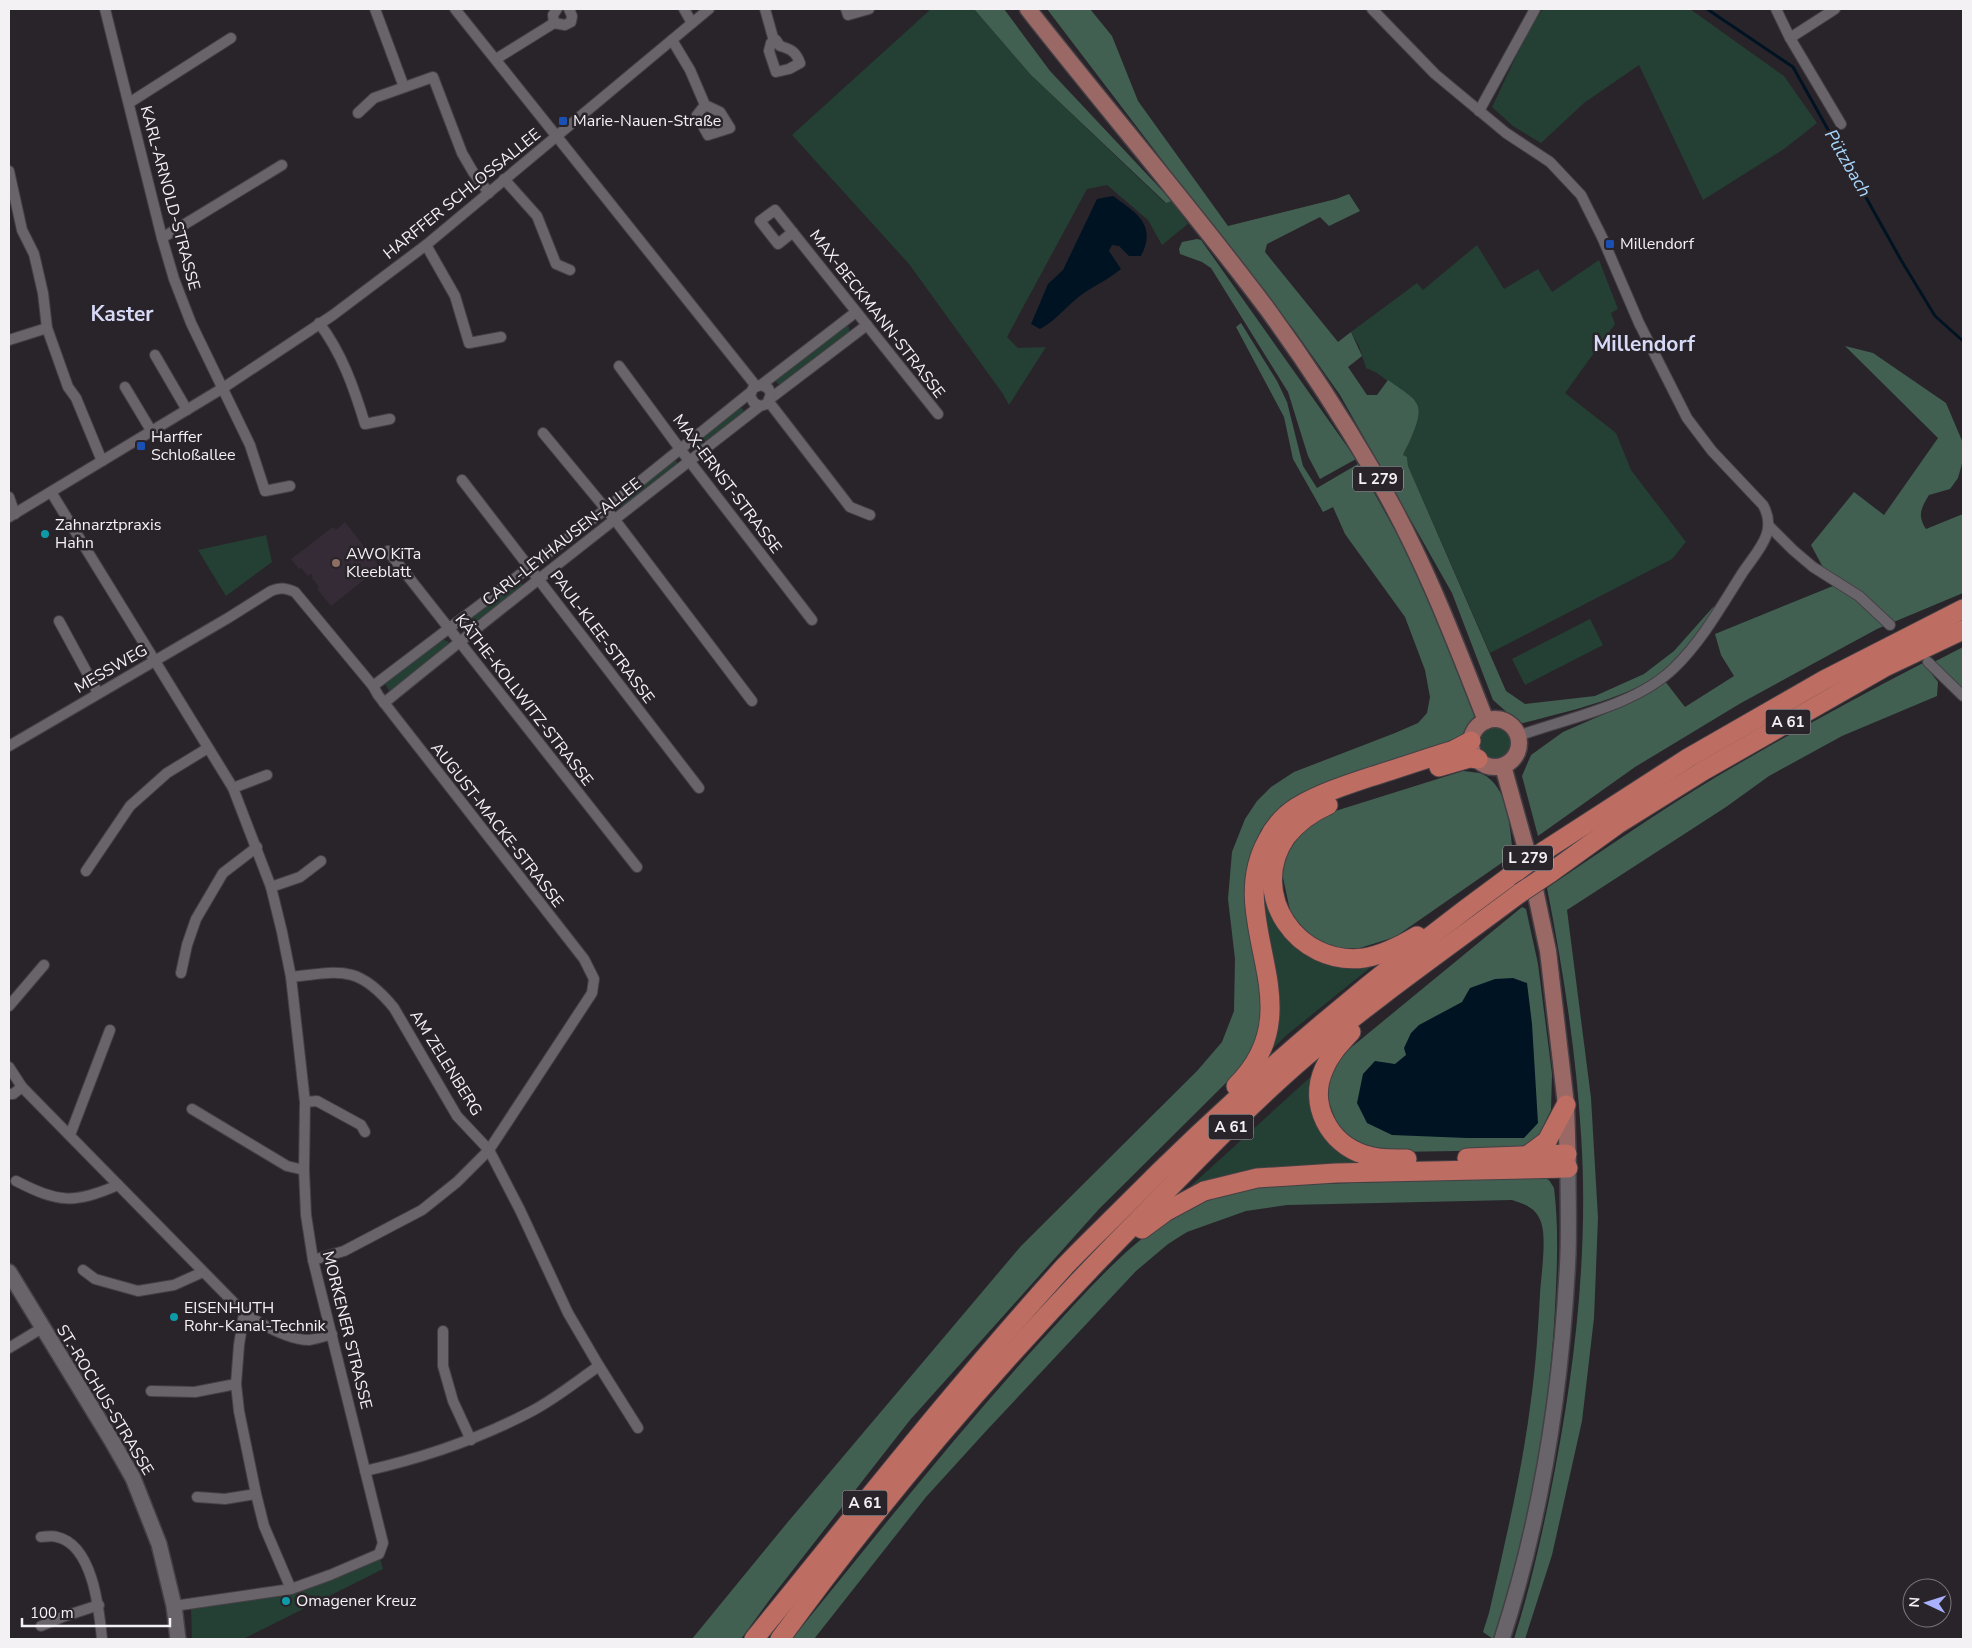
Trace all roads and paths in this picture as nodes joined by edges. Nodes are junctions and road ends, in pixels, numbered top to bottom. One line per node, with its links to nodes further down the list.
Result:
1 (105, 9): 24 (street, KARL-ARNOLD-STRASSE)
2 (375, 9): 23 (street)
3 (455, 9): 22 (street)
4 (557, 9): 16 (street)
5 (569, 9): 16 (street)
6 (684, 9): 17 (street)
7 (709, 9): 17 (street, HARFFER SCHLOSSALLEE)
8 (765, 9): 21 (street)
9 (846, 9): 10 (street)
10 (869, 9)
11 (1028, 9): 86 (main road, L 279)
12 (1372, 9): 26 (street)
13 (1535, 9): 26 (street)
14 (1776, 9): 19 (street)
15 (1835, 9): 19 (street)
16 (554, 23): 22 (street)
17 (692, 23): 20 (street, HARFFER SCHLOSSALLEE)
18 (231, 38): 24 (street)
19 (1790, 38): 28 (street)
20 (672, 40): 25 (street); 29 (street, HARFFER SCHLOSSALLEE)
21 (774, 41)
22 (496, 59): 29 (street)
23 (404, 87): 27 (street); 34 (street)
24 (129, 103): 36 (street, KARL-ARNOLD-STRASSE)
25 (705, 105)
26 (1479, 111): 67 (street)
27 (358, 113)
28 (1841, 124)
29 (556, 137): 32 (street, HARFFER SCHLOSSALLEE); 49 (street)
30 (282, 164): 36 (street)
31 (9, 171): 33 (street)
32 (504, 179): 34 (street, HARFFER SCHLOSSALLEE); 38 (street)
33 (11, 193): 42 (street)
34 (489, 193): 37 (street, HARFFER SCHLOSSALLEE)
35 (793, 232): 39 (street, MAX-BECKMANN-STRASSE)
36 (162, 238): 48 (street, KARL-ARNOLD-STRASSE)
37 (426, 245): 40 (street, HARFFER SCHLOSSALLEE); 43 (street)
38 (570, 270)
39 (856, 312): 41 (street, MAX-BECKMANN-STRASSE); 49 (street, CARL-LEYHAUSEN-ALLEE)
40 (319, 323): 48 (street, HARFFER SCHLOSSALLEE); 53 (street)
41 (867, 325): 50 (street, CARL-LEYHAUSEN-ALLEE); 52 (street, MAX-BECKMANN-STRASSE)
42 (47, 328): 44 (street); 57 (street)
43 (501, 337)
44 (9, 340)
45 (154, 356): 51 (street)
46 (620, 366): 56 (street, MAX-ERNST-STRASSE)
47 (125, 387): 54 (street)
48 (223, 388): 51 (street, HARFFER SCHLOSSALLEE); 60 (street, KARL-ARNOLD-STRASSE)
49 (756, 388): 50 (street); 50 (street); 56 (street, CARL-LEYHAUSEN-ALLEE)
50 (767, 402): 58 (street, CARL-LEYHAUSEN-ALLEE); 65 (street)
51 (187, 410): 54 (street, HARFFER SCHLOSSALLEE)
52 (938, 414)
53 (390, 419)
54 (152, 432): 57 (street, HARFFER SCHLOSSALLEE)
55 (543, 432): 63 (street)
56 (680, 449): 58 (street, MAX-ERNST-STRASSE); 63 (street, CARL-LEYHAUSEN-ALLEE)
57 (102, 461): 61 (street, HARFFER SCHLOSSALLEE)
58 (689, 461): 66 (street, CARL-LEYHAUSEN-ALLEE); 73 (street, MAX-ERNST-STRASSE)
59 (462, 480): 69 (street, PAUL-KLEE-STRASSE)
60 (290, 486)
61 (51, 492): 64 (street, HARFFER SCHLOSSALLEE); 79 (street, MORKENER STRASSE)
62 (9, 497): 64 (street)
63 (606, 508): 66 (street); 69 (street, CARL-LEYHAUSEN-ALLEE)
64 (12, 516)
65 (870, 516)
66 (616, 520): 70 (street, CARL-LEYHAUSEN-ALLEE); 84 (street)
67 (1770, 526): 75 (street); 87 (street)
68 (388, 550): 76 (street, KÄTHE-KOLLWITZ-STRASSE)
69 (529, 567): 70 (street, PAUL-KLEE-STRASSE); 76 (street, CARL-LEYHAUSEN-ALLEE)
70 (539, 580): 78 (street, CARL-LEYHAUSEN-ALLEE); 95 (street, PAUL-KLEE-STRASSE)
71 (1963, 609): 101 (highway, A 61, bridge)
72 (228, 618): 79 (street, MESSWEG); 81 (street, AUGUST-MACKE-STRASSE)
73 (812, 620)
74 (59, 621): 82 (street)
75 (1890, 625)
76 (449, 627): 78 (street, KÄTHE-KOLLWITZ-STRASSE); 81 (street, CARL-LEYHAUSEN-ALLEE)
77 (1963, 630): 105 (highway, A 61, bridge)
78 (460, 641): 85 (street, CARL-LEYHAUSEN-ALLEE); 98 (street, KÄTHE-KOLLWITZ-STRASSE)
79 (153, 661): 82 (street, MESSWEG); 90 (street, MORKENER STRASSE)
80 (1928, 662): 83 (street)
81 (373, 686): 85 (street, AUGUST-MACKE-STRASSE)
82 (98, 693): 89 (street, MESSWEG)
83 (1963, 696)
84 (752, 701)
85 (384, 704): 117 (street, AUGUST-MACKE-STRASSE)
86 (1486, 721): 87 (main road); 88 (main road)
87 (1518, 736): 92 (main road)
88 (1471, 741): 91 (main road); 116 (highway)
89 (9, 746)
90 (208, 748): 94 (street, MORKENER STRASSE); 99 (street)
91 (1478, 759): 92 (main road); 101 (highway)
92 (1503, 766): 112 (main road, L 279)
93 (267, 775): 94 (street)
94 (233, 788): 96 (street, MORKENER STRASSE)
95 (699, 788)
96 (257, 847): 100 (street, MORKENER STRASSE); 103 (street)
97 (321, 861): 100 (street)
98 (637, 867)
99 (86, 871)
100 (271, 887): 104 (street, MORKENER STRASSE)
101 (1458, 914): 116 (highway, A 61)
102 (44, 965): 106 (street)
103 (181, 973)
104 (291, 978): 111 (street, MORKENER STRASSE); 117 (street, AM ZELENBERG)
105 (1387, 992): 118 (highway); 127 (highway, A 61)
106 (9, 1006)
107 (110, 1030): 115 (street)
108 (9, 1067): 109 (street)
109 (22, 1087): 110 (street); 115 (street)
110 (9, 1094)
111 (306, 1102): 114 (street); 120 (street, MORKENER STRASSE)
112 (1566, 1104): 118 (highway); 119 (main road, L 279)
113 (192, 1109): 120 (street)
114 (365, 1132)
115 (70, 1135): 122 (street)
116 (1189, 1142): 148 (highway, A 61)
117 (489, 1150): 123 (street, AUGUST-MACKE-STRASSE); 133 (street, AM ZELENBERG)
118 (1528, 1155): 119 (highway)
119 (1568, 1161): 127 (highway); 150 (main road, L 279)
120 (304, 1170): 123 (street, MORKENER STRASSE)
121 (16, 1182): 122 (street)
122 (118, 1185): 126 (street)
123 (313, 1260): 131 (street, MORKENER STRASSE)
124 (83, 1270): 126 (street)
125 (9, 1272): 129 (main road, ST.-ROCHUS-STRASSE)
126 (203, 1272): 128 (street)
127 (1085, 1274): 149 (highway, A 61)
128 (244, 1313): 131 (street); 134 (street)
129 (42, 1328): 132 (street); 144 (main road, ST.-ROCHUS-STRASSE)
130 (443, 1331): 137 (street)
131 (332, 1334): 138 (street, MORKENER STRASSE)
132 (9, 1348)
133 (599, 1366): 136 (street, AM ZELENBERG); 137 (street)
134 (236, 1384): 135 (street); 139 (street)
135 (150, 1391)
136 (638, 1428)
137 (472, 1440): 138 (street)
138 (365, 1471): 142 (street, MORKENER STRASSE)
139 (256, 1494): 140 (street); 142 (street)
140 (197, 1497)
141 (41, 1536): 143 (street)
142 (291, 1589): 144 (street)
143 (98, 1605): 145 (street); 146 (street)
144 (174, 1606): 147 (main road, ST.-ROCHUS-STRASSE)
145 (41, 1626)
146 (102, 1639)
147 (178, 1639)
148 (754, 1639)
149 (780, 1639)
150 (1502, 1639)

